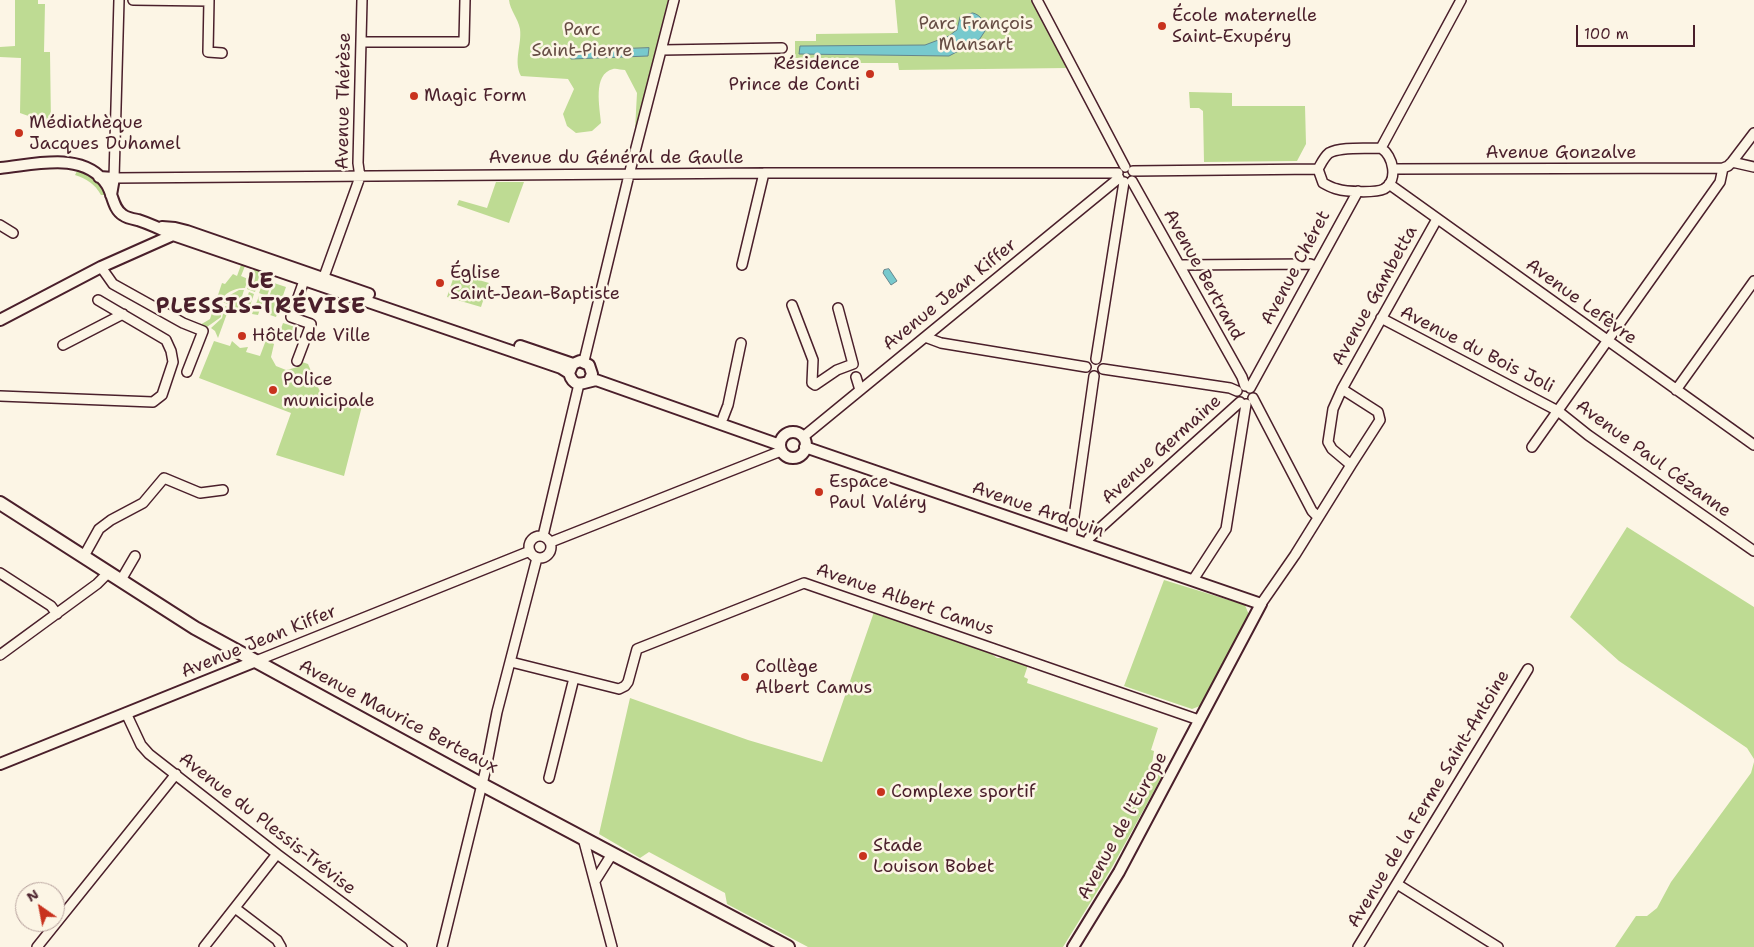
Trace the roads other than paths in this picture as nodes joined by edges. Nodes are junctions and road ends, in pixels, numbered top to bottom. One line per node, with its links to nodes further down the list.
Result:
1 (119, 0): 25 (street)
2 (133, 0): 8 (street)
3 (362, 0): 9 (street, Avenue Thérèse)
4 (465, 0): 9 (street)
5 (674, 0): 11 (street)
6 (1037, 0): 22 (street, Avenue Bertrand)
7 (1461, 0): 14 (street)
8 (209, 1): 12 (street)
9 (362, 42): 24 (street, Avenue Thérèse)
10 (782, 48): 11 (street)
11 (662, 50): 21 (street)
12 (222, 53)
13 (1754, 133): 15 (street)
14 (1381, 148): 18 (street); 19 (street)
15 (1728, 166): 16 (street, Avenue Gonzalve); 19 (street, Avenue Gonzalve); 49 (street)
16 (1754, 167)
17 (0, 168): 23 (street)
18 (1318, 169): 22 (street, Avenue du Général de Gaulle); 27 (street)
19 (1393, 169): 26 (street)
20 (764, 173): 21 (street, Avenue du Général de Gaulle); 22 (street, Avenue du Général de Gaulle); 35 (street)
21 (629, 175): 24 (street, Avenue du Général de Gaulle); 54 (street)
22 (1125, 175): 36 (street, Avenue Bertrand); 48 (street, Avenue Jean Kiffer); 52 (street)
23 (99, 176): 25 (street); 28 (street)
24 (360, 177): 25 (street, Avenue du Général de Gaulle); 41 (street, Avenue Thérèse)
25 (114, 178): 28 (street)
26 (1389, 184): 27 (street); 29 (street, Avenue Lefèvre)
27 (1358, 191): 37 (street, Avenue Chéret)
28 (111, 196): 31 (street)
29 (1436, 219): 46 (street, Avenue Gambetta); 49 (street, Avenue Lefèvre)
30 (0, 225): 32 (street)
31 (159, 227): 33 (street); 34 (street); 39 (street)
32 (13, 233)
33 (173, 235): 34 (street); 39 (street)
34 (139, 249): 38 (street)
35 (742, 265)
36 (1180, 265): 37 (street); 63 (street, Avenue Bertrand)
37 (1316, 266): 63 (street, Avenue Chéret)
38 (101, 267): 47 (street); 59 (street)
39 (305, 276): 41 (street); 53 (street)
40 (1754, 281): 66 (street)
41 (322, 282): 56 (street)
42 (98, 300): 45 (street)
43 (792, 305): 44 (street)
44 (838, 308)
45 (123, 314): 51 (street); 67 (street)
46 (1381, 318): 64 (street, Avenue Gambetta); 69 (street, Avenue du Bois Joli)
47 (0, 320)
48 (925, 337): 55 (street); 65 (street, Avenue Jean Kiffer)
49 (1608, 341): 66 (street, Avenue Lefèvre); 69 (street)
50 (741, 343): 70 (street)
51 (63, 345)
52 (1096, 359): 55 (street); 57 (street)
53 (297, 361)
54 (584, 361): 56 (street); 58 (street)
55 (1086, 367): 61 (street)
56 (571, 368): 62 (street)
57 (1103, 369): 61 (street); 63 (street)
58 (592, 370): 62 (street); 70 (street)
59 (187, 372)
60 (856, 376): 65 (street)
61 (1094, 376): 80 (street)
62 (584, 382): 72 (street); 79 (street)
63 (1244, 388): 68 (street); 68 (street)
64 (1342, 389): 75 (street, Avenue Gambetta); 75 (street)
65 (860, 390): 71 (street, Avenue Jean Kiffer)
66 (1676, 390): 73 (street, Avenue Lefèvre)
67 (0, 396)
68 (1246, 401): 78 (street); 82 (street, Avenue Germaine); 91 (street)
69 (1558, 410): 74 (street); 83 (street, Avenue Paul Cézanne)
70 (723, 418): 72 (street)
71 (804, 442): 72 (street); 72 (street); 80 (street, Avenue Ardouin)
72 (781, 444): 81 (street)
73 (1754, 445)
74 (1532, 447)
75 (1351, 465): 78 (street)
76 (223, 490): 85 (street)
77 (0, 503): 85 (main road, Avenue Maurice Berteaux)
78 (1318, 517): 92 (street)
79 (543, 536): 81 (street); 84 (street)
80 (1071, 538): 82 (street, Avenue Ardouin)
81 (551, 542): 87 (street)
82 (1087, 544): 91 (street, Avenue Ardouin)
83 (1754, 550)
84 (530, 551): 87 (street); 95 (street, Avenue Jean Kiffer)
85 (84, 556): 88 (main road, Avenue Maurice Berteaux)
86 (135, 556): 90 (street)
87 (537, 558): 96 (street)
88 (109, 572): 90 (main road, Avenue Maurice Berteaux); 93 (street)
89 (0, 573): 93 (street)
90 (122, 580): 95 (main road, Avenue Maurice Berteaux)
91 (1193, 580): 92 (street, Avenue Ardouin)
92 (1261, 604): 100 (street, Avenue de l'Europe)
93 (58, 614): 94 (street)
94 (0, 655)
95 (256, 660): 99 (street, Avenue Jean Kiffer); 104 (main road, Avenue Maurice Berteaux)
96 (511, 662): 98 (street, Avenue Albert Camus); 104 (street)
97 (1528, 669): 109 (street, Avenue de la Ferme Saint-Antoine)
98 (574, 678): 100 (street, Avenue Albert Camus); 103 (street)
99 (126, 714): 101 (street, Avenue Jean Kiffer); 102 (street, Avenue du Plessis-Trévise)
100 (1200, 720): 118 (street, Avenue de l'Europe)
101 (0, 764)
102 (176, 774): 106 (street, Avenue du Plessis-Trévise); 111 (street)
103 (549, 778)
104 (482, 784): 105 (main road, Avenue Maurice Berteaux); 115 (street)
105 (583, 838): 107 (main road, Avenue Maurice Berteaux); 108 (street)
106 (277, 854): 110 (street); 114 (street, Avenue du Plessis-Trévise)
107 (612, 854): 108 (street); 117 (main road, Avenue Maurice Berteaux)
108 (595, 881): 116 (street)
109 (1397, 884): 119 (street, Avenue de la Ferme Saint-Antoine); 120 (street)
110 (235, 908): 112 (street); 113 (street)
111 (37, 947)
112 (204, 947)
113 (281, 947)
114 (402, 947)
115 (442, 947)
116 (612, 947)
117 (788, 947)
118 (1073, 947)
119 (1358, 947)
120 (1498, 947)

